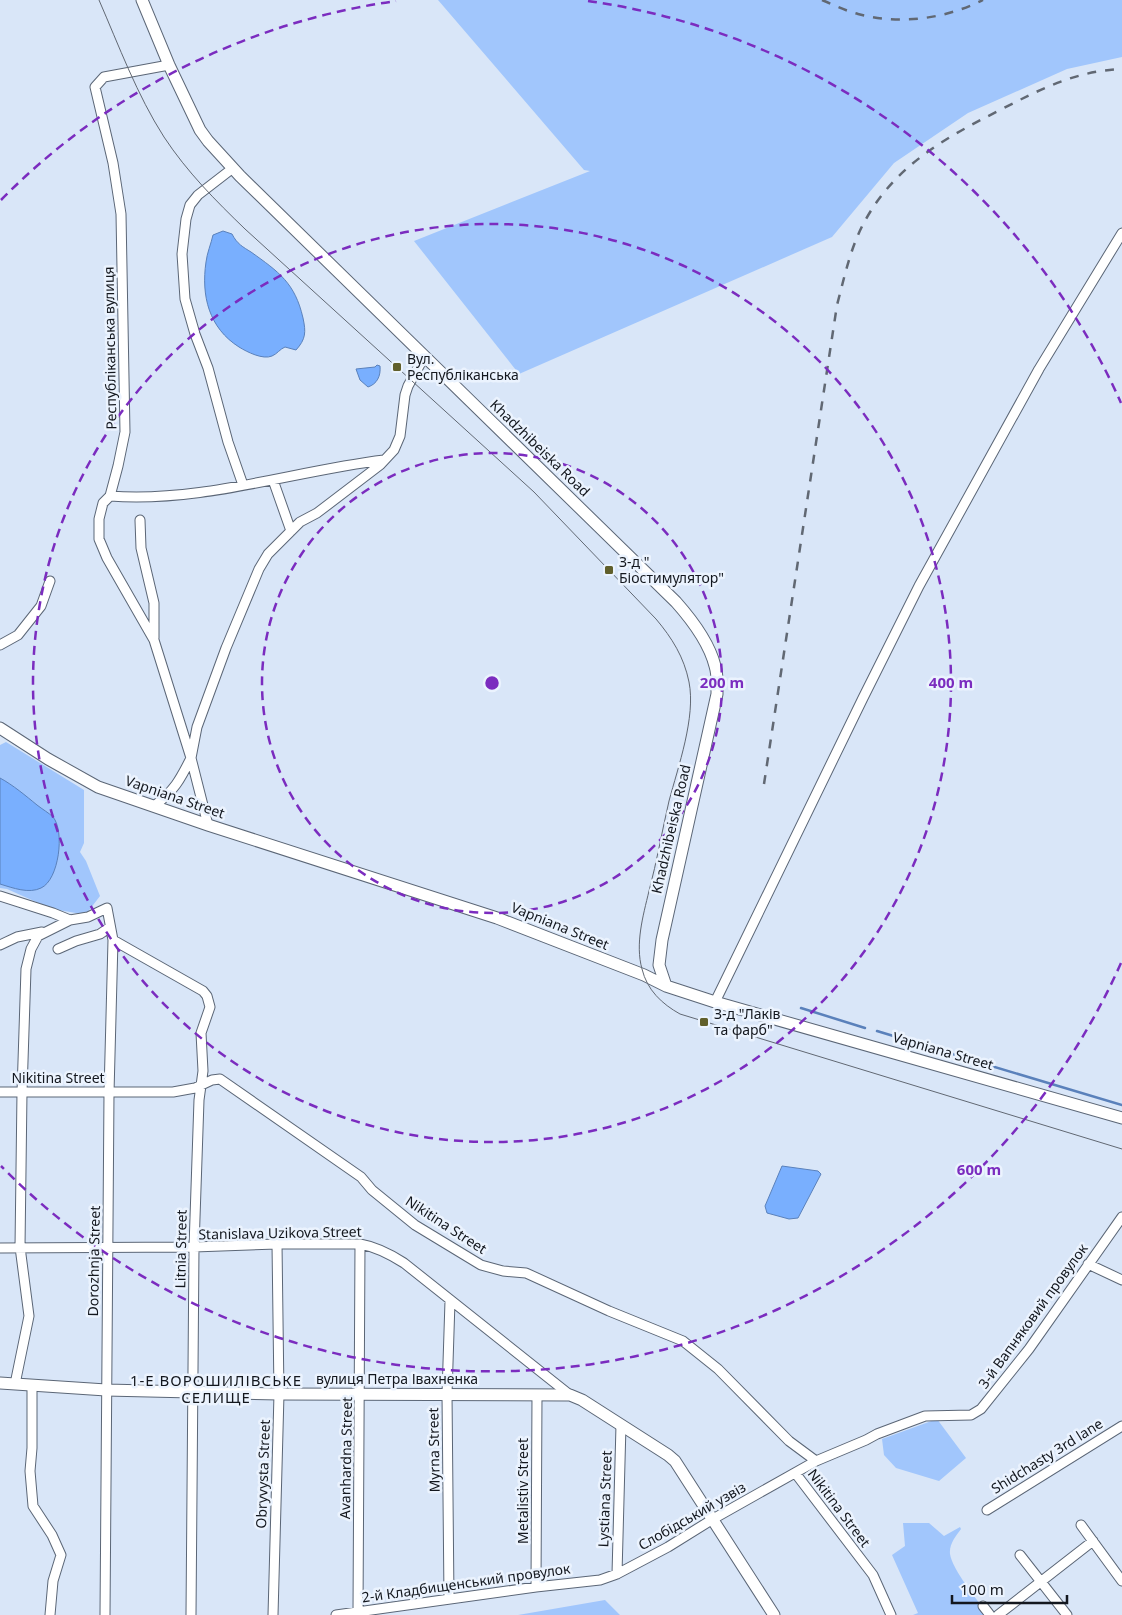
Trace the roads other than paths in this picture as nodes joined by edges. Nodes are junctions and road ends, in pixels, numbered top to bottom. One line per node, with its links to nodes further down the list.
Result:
1 (142, 0): 2 (street, Khadzhibeiska Road)
2 (169, 65): 3 (street, Khadzhibeiska Road); 9 (street, Республіканська вулиця)
3 (233, 168): 5 (street, Khadzhibeiska Road); 8 (street)
4 (1122, 234): 27 (street)
5 (424, 357): 6 (street); 26 (street, Khadzhibeiska Road)
6 (384, 460): 7 (street); 11 (street)
7 (273, 480): 8 (street); 11 (street)
8 (243, 485): 9 (street)
9 (110, 496): 13 (street, Республіканська вулиця)
10 (140, 520): 13 (street)
11 (291, 531): 16 (street)
12 (50, 581): 14 (street)
13 (154, 640): 16 (street, Республіканська вулиця)
14 (0, 645)
15 (0, 728): 17 (street, Vapniana Street)
16 (190, 758): 17 (street); 18 (street, Республіканська вулиця)
17 (154, 806): 18 (street, Vapniana Street)
18 (208, 825): 26 (street, Vapniana Street)
19 (0, 896): 20 (street)
20 (70, 920): 21 (street, Dorozhnja Street); 22 (street)
21 (110, 927): 23 (street, Dorozhnja Street); 25 (street)
22 (48, 931): 24 (street); 30 (street)
23 (113, 940): 28 (street, Litnia Street); 31 (street, Dorozhnja Street)
24 (0, 945)
25 (58, 949)
26 (666, 986): 27 (street, Vapniana Street)
27 (715, 1002): 32 (street, Vapniana Street)
28 (201, 1085): 31 (street, Nikitina Street); 39 (street, Litnia Street); 55 (street, Nikitina Street)
29 (0, 1092): 30 (street, Nikitina Street)
30 (22, 1092): 31 (street, Nikitina Street); 36 (street)
31 (109, 1093): 37 (street, Dorozhnja Street)
32 (1122, 1118)
33 (1122, 1218): 40 (street, 3-й Вапняковий провулок)
34 (278, 1244): 35 (street, Stanislava Uzikova Street); 39 (street, Stanislava Uzikova Street); 48 (street, Obryvysta Street)
35 (360, 1244): 42 (street, Stanislava Uzikova Street); 49 (street, Avanhardna Street)
36 (20, 1247): 37 (street, Stanislava Uzikova Street); 38 (street, Stanislava Uzikova Street); 44 (street)
37 (108, 1247): 39 (street, Stanislava Uzikova Street); 46 (street, Dorozhnja Street)
38 (0, 1248)
39 (194, 1248): 47 (street, Litnia Street)
40 (1088, 1264): 41 (street); 55 (street, 3-й Вапняковий провулок)
41 (1122, 1280)
42 (450, 1301): 50 (street, Myrna Street); 52 (street, Stanislava Uzikova Street)
43 (0, 1383): 44 (street, вулиця Петра Івахненка)
44 (15, 1384): 45 (street, вулиця Петра Івахненка)
45 (32, 1385): 46 (street, вулиця Петра Івахненка); 70 (street)
46 (106, 1390): 47 (street, вулиця Петра Івахненка); 71 (street, Dorozhnja Street)
47 (193, 1392): 48 (street, вулиця Петра Івахненка); 72 (street, Litnia Street)
48 (279, 1394): 49 (street, вулиця Петра Івахненка); 73 (street, Obryvysta Street)
49 (360, 1394): 50 (street, вулиця Петра Івахненка); 69 (street, Avanhardna Street)
50 (447, 1394): 51 (street, вулиця Петра Івахненка); 67 (street, Myrna Street)
51 (537, 1395): 52 (street, вулиця Петра Івахненка); 66 (street, Metalistiv Street)
52 (570, 1395): 53 (street, вулиця Петра Івахненка)
53 (622, 1426): 58 (street, вулиця Петра Івахненка); 62 (street, Lystiana Street)
54 (1122, 1426): 57 (street, Shidchasty 3rd lane)
55 (816, 1461): 56 (street, Nikitina Street)
56 (796, 1474): 58 (street, Слобідський узвіз); 76 (street, Nikitina Street)
57 (987, 1510)
58 (712, 1519): 62 (street, Слобідський узвіз); 75 (street, вулиця Петра Івахненка)
59 (1081, 1525): 60 (street)
60 (1093, 1541): 64 (street); 65 (street)
61 (1020, 1555): 64 (street)
62 (617, 1574): 63 (street, Слобідський узвіз)
63 (600, 1580): 66 (street, 2-й Кладбищенський провулок)
64 (1041, 1581): 78 (street); 79 (street)
65 (1122, 1581)
66 (536, 1587): 67 (street, 2-й Кладбищенський провулок)
67 (449, 1600): 69 (street, 2-й Кладбищенський провулок)
68 (983, 1606): 77 (street)
69 (358, 1612): 74 (street, 2-й Кладбищенський провулок)
70 (50, 1615)
71 (105, 1615)
72 (191, 1615)
73 (273, 1615)
74 (336, 1615)
75 (774, 1615)
76 (891, 1615)
77 (990, 1615)
78 (998, 1615)
79 (1067, 1615)

